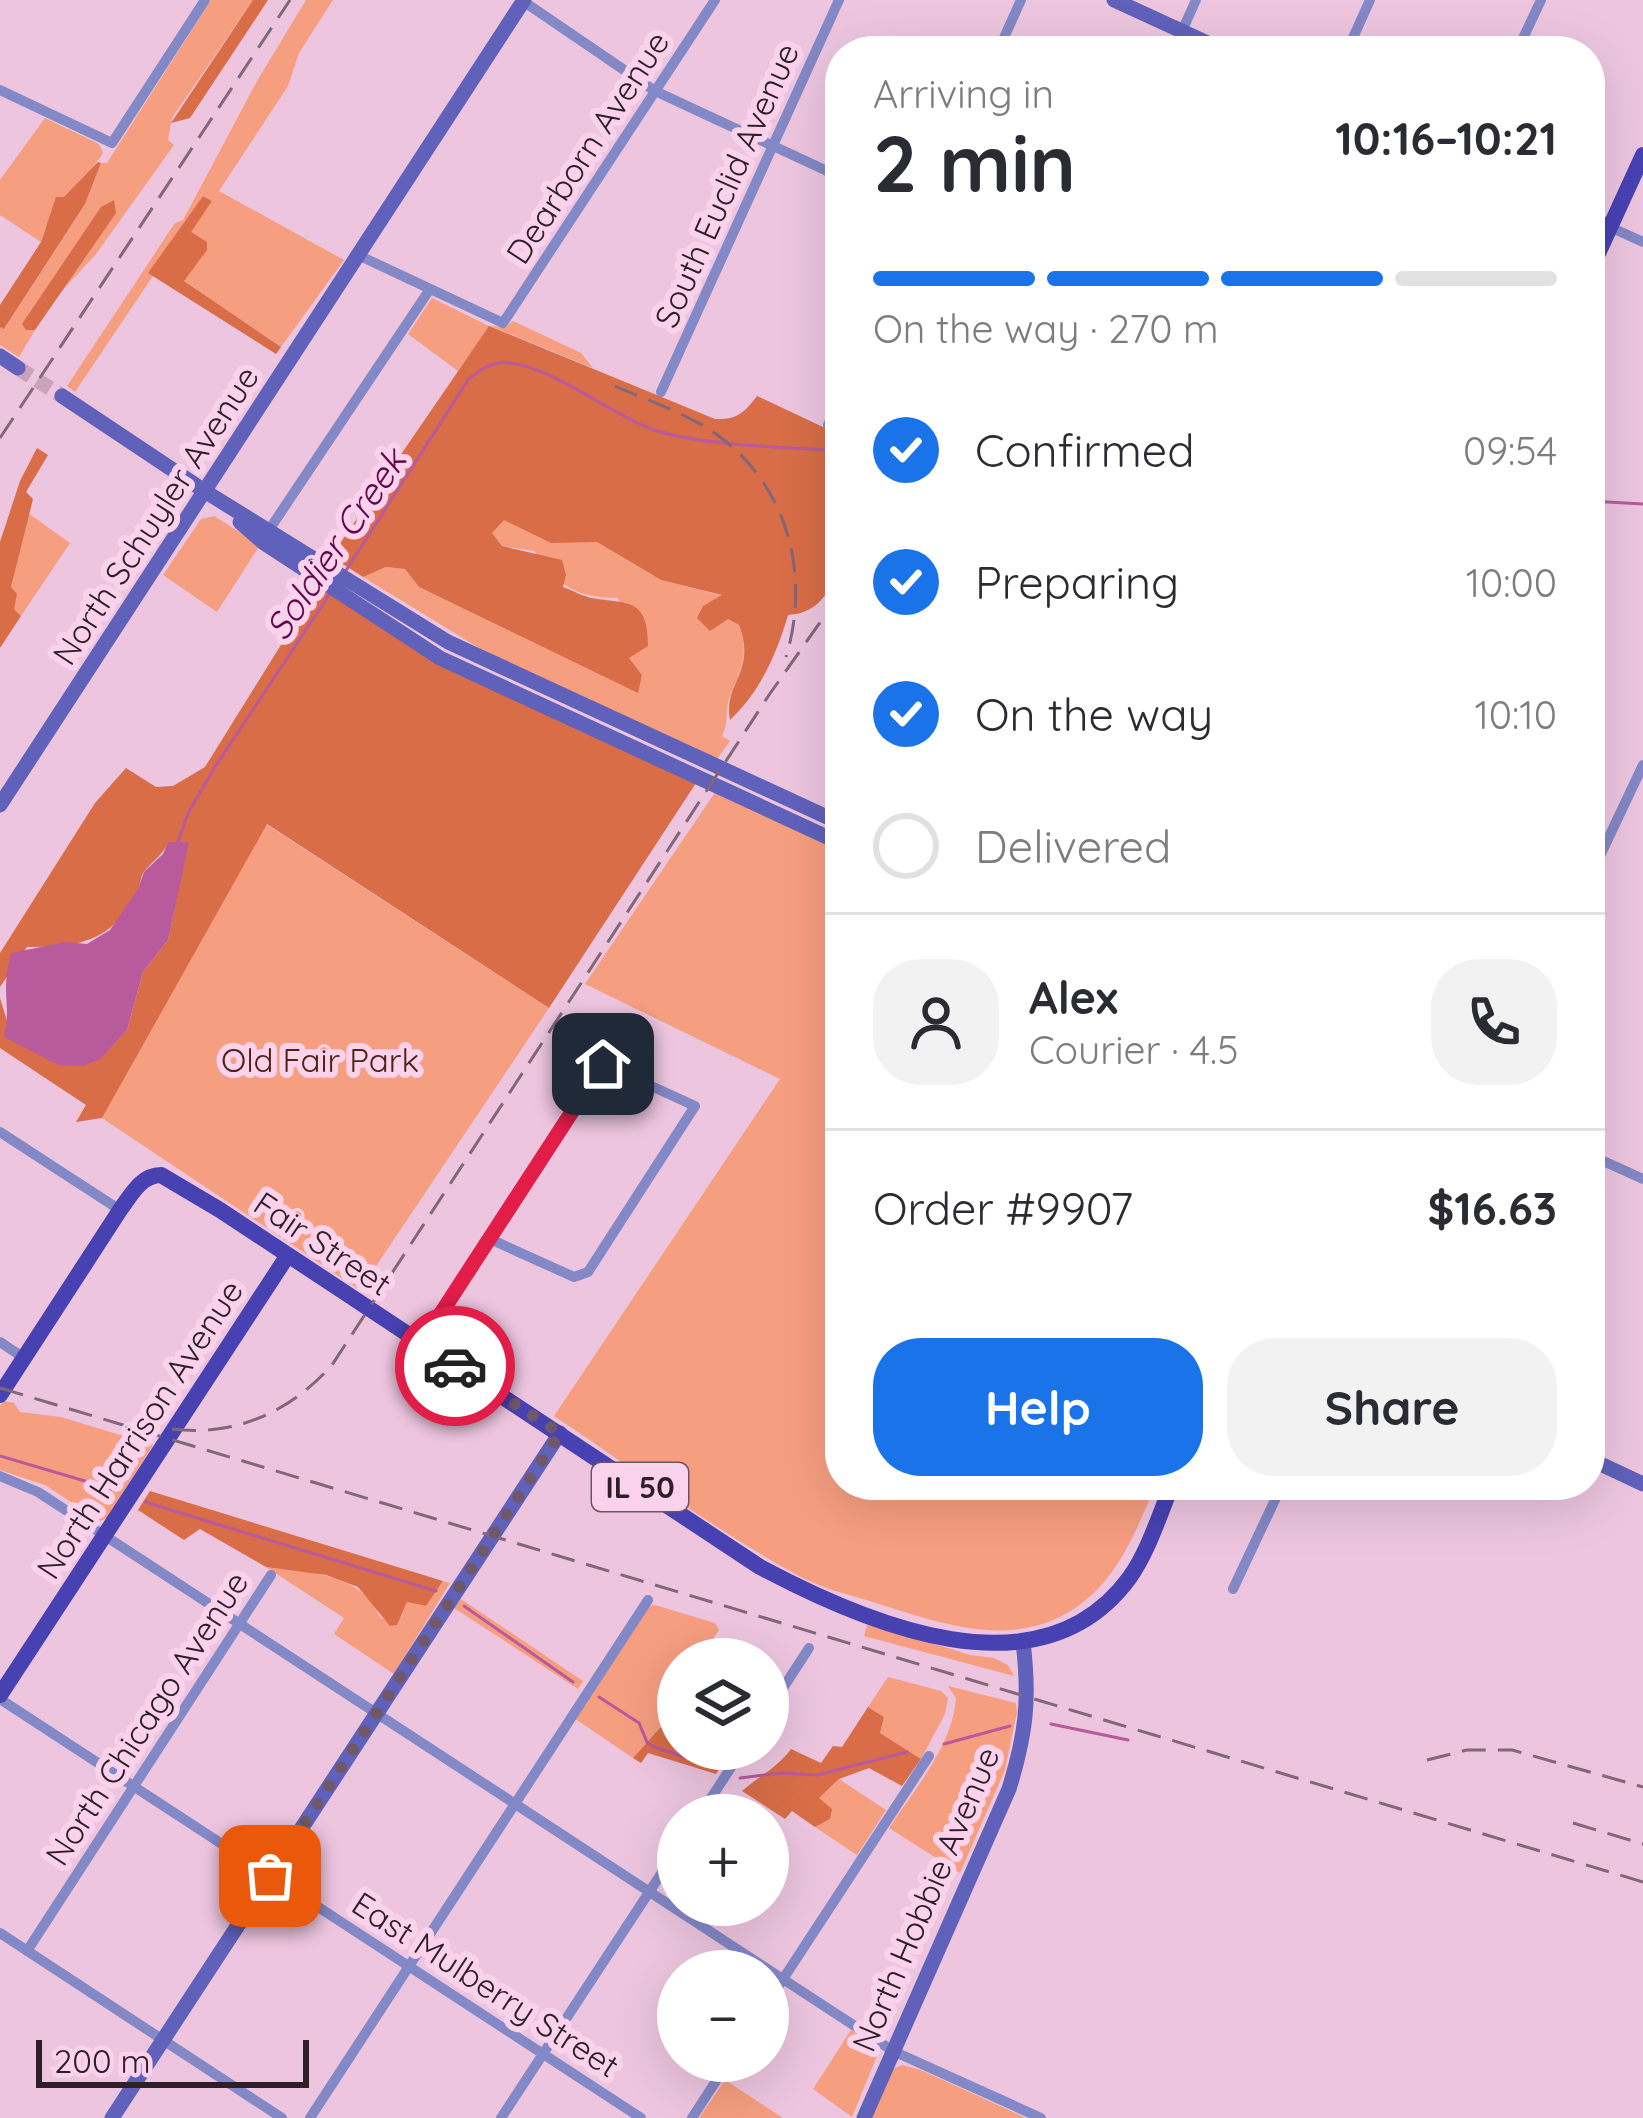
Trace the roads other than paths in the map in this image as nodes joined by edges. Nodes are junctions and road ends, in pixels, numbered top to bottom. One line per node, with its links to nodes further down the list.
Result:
1 (205, 0): 15 (street)
2 (524, 0): 16 (street); 24 (main road, North Schuyler Avenue)
3 (715, 0): 16 (street, Dearborn Avenue)
4 (839, 0): 17 (street, South Euclid Avenue)
5 (1021, 0): 11 (street)
6 (1114, 0): 10 (main road)
7 (1196, 0): 10 (street)
8 (1370, 0): 13 (street)
9 (1541, 0): 14 (street)
10 (1182, 31): 12 (main road)
11 (1005, 36)
12 (1193, 36)
13 (1353, 36)
14 (1524, 36)
15 (0, 90)
16 (656, 91): 17 (street); 25 (street, Dearborn Avenue)
17 (773, 146): 19 (street); 28 (street, South Euclid Avenue)
18 (1643, 155): 21 (main road)
19 (825, 170)
20 (1605, 225): 21 (main road)
21 (1610, 227): 22 (main road); 23 (street)
22 (1605, 238)
23 (1643, 242)
24 (360, 256): 25 (street); 30 (main road, North Schuyler Avenue)
25 (430, 289): 31 (street)
26 (0, 356): 27 (main road)
27 (18, 368)
28 (661, 392)
29 (62, 396): 30 (main road)
30 (206, 492): 31 (main road); 32 (main road); 35 (main road, North Schuyler Avenue)
31 (269, 530): 32 (main road)
32 (328, 576): 33 (main road)
33 (347, 588): 36 (main road); 37 (main road)
34 (1643, 765): 38 (street)
35 (0, 806)
36 (825, 817)
37 (825, 836)
38 (1605, 845)
39 (0, 1132): 42 (street)
40 (1605, 1162): 41 (street)
41 (1643, 1179)
42 (120, 1210): 44 (main road, Fair Street / IL 50); 47 (main road, IL 50)
43 (490, 1239): 43 (street); 46 (street)
44 (288, 1255): 46 (main road, Fair Street / IL 50); 55 (main road, North Harrison Avenue)
45 (0, 1342): 47 (street)
46 (421, 1344): 49 (main road, Fair Street / IL 50)
47 (24, 1358): 48 (main road, IL 50)
48 (0, 1395)
49 (560, 1433): 60 (main road, Fair Street / IL 50); 64 (main road)
50 (1605, 1466): 52 (main road)
51 (0, 1477): 55 (street)
52 (1643, 1484)
53 (1166, 1500): 60 (main road, IL 50)
54 (1275, 1500): 57 (street)
55 (106, 1536): 59 (street); 63 (main road, North Harrison Avenue)
56 (271, 1575): 59 (street, North Chicago Avenue)
57 (1233, 1589)
58 (647, 1600): 67 (street)
59 (239, 1624): 64 (street); 66 (street, North Chicago Avenue)
60 (1023, 1642): 78 (main road, North Hobbie Avenue)
61 (809, 1648): 62 (street)
62 (789, 1679)
63 (0, 1697): 66 (street, East Mulberry Street)
64 (376, 1713): 67 (street); 68 (main road)
65 (929, 1756): 75 (street)
66 (134, 1786): 68 (street, East Mulberry Street); 73 (street, North Chicago Avenue)
67 (514, 1803): 70 (street); 74 (street)
68 (270, 1876): 74 (street, East Mulberry Street); 77 (main road)
69 (657, 1881): 70 (street)
70 (650, 1892): 72 (street); 79 (street)
71 (0, 1933): 73 (street)
72 (739, 1950)
73 (26, 1951): 77 (street)
74 (410, 1967): 79 (street, East Mulberry Street); 83 (street)
75 (789, 1970)
76 (789, 1983): 78 (street)
77 (163, 2040): 81 (main road); 82 (street)
78 (893, 2051): 87 (main road, North Hobbie Avenue); 88 (street)
79 (543, 2054): 84 (street); 85 (street, East Mulberry Street)
80 (715, 2082): 86 (street)
81 (112, 2118)
82 (282, 2118)
83 (310, 2118)
84 (501, 2118)
85 (641, 2118)
86 (692, 2118)
87 (863, 2118)
88 (1041, 2118)

